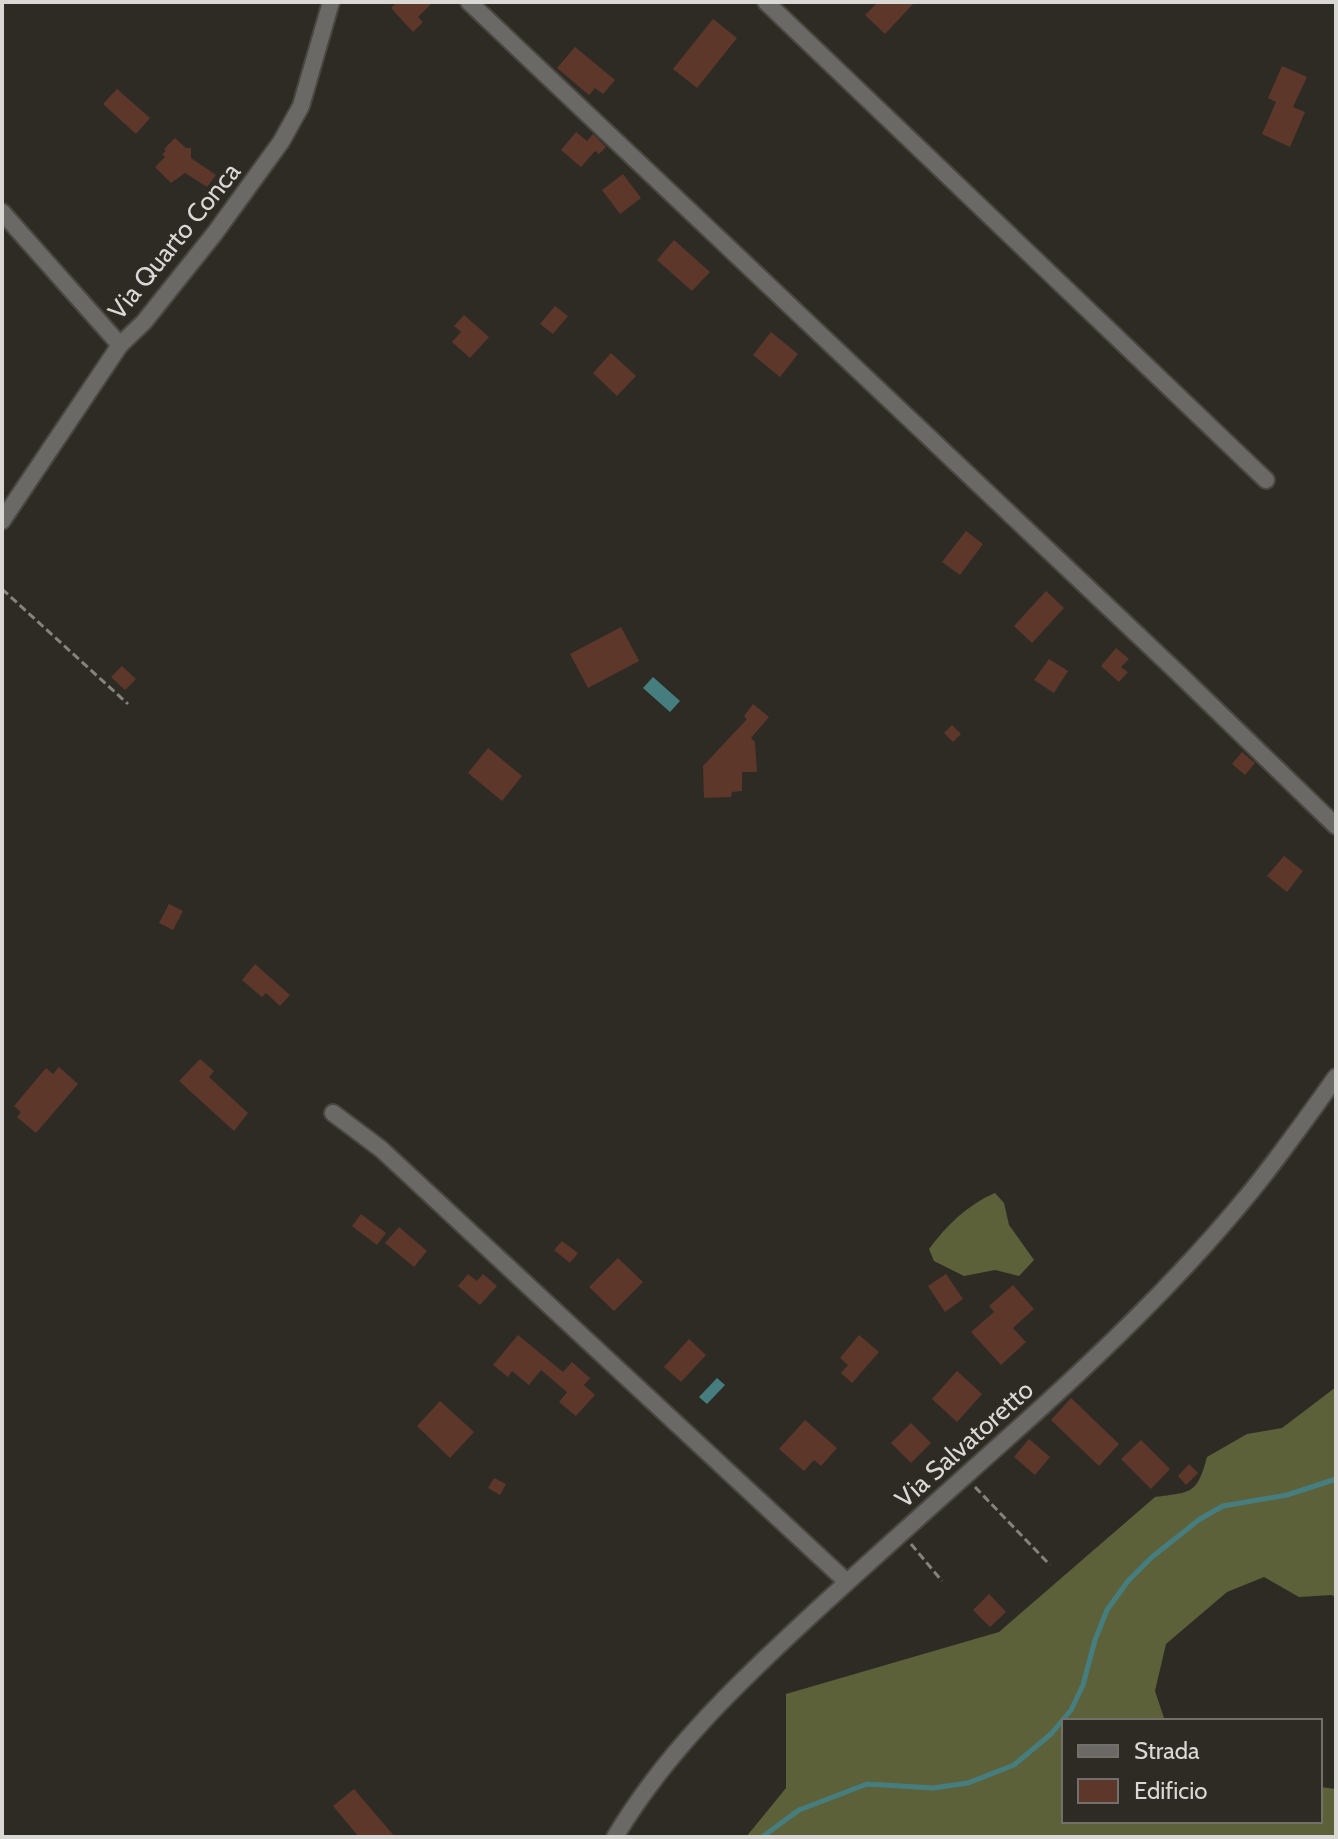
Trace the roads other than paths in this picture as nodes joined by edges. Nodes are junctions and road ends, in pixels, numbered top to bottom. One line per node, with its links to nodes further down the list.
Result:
1 (331, 2): 5 (street, Via Quarto Conca)
2 (469, 2): 8 (street)
3 (766, 2): 6 (street)
4 (2, 212): 5 (street, Via Quarto Conca)
5 (120, 345): 7 (street)
6 (1266, 480)
7 (2, 521)
8 (1336, 826)
9 (1336, 1077): 11 (street, Via Salvatoretto)
10 (333, 1113): 11 (street)
11 (847, 1582): 12 (street, Via Salvatoretto)
12 (615, 1837)

